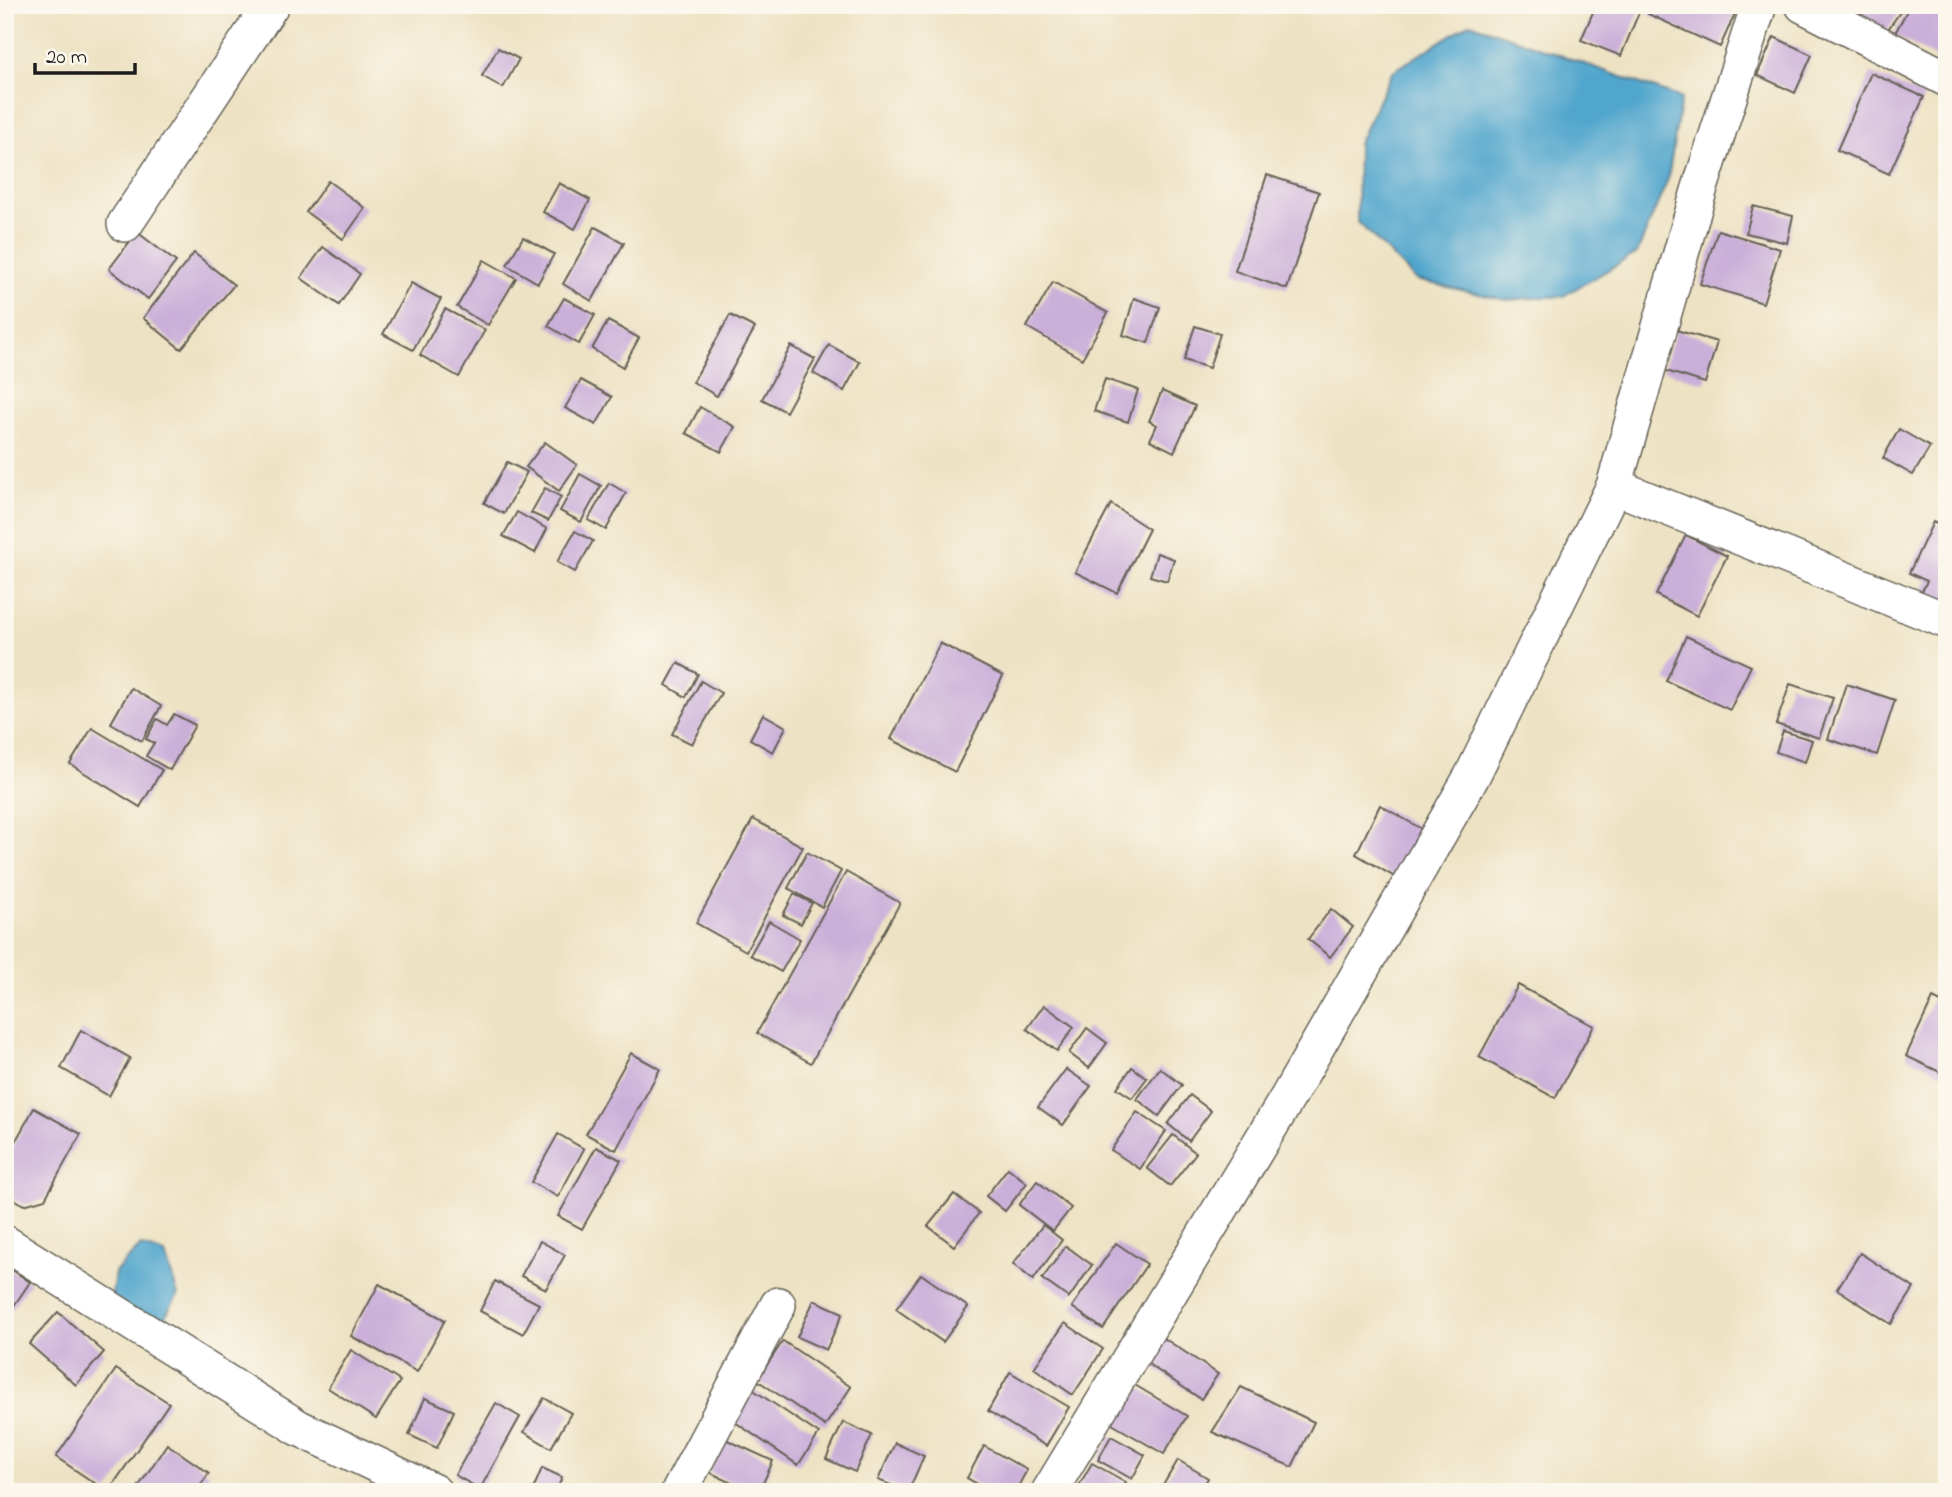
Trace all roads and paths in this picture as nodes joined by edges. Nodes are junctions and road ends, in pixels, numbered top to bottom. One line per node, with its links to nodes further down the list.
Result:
1 (271, 5): 5 (street)
2 (1759, 5): 6 (street)
3 (1803, 5): 4 (street)
4 (1947, 79)
5 (125, 224)
6 (1614, 486): 7 (street); 12 (street)
7 (1947, 621)
8 (5, 1243): 10 (street)
9 (778, 1305): 11 (street)
10 (434, 1492)
11 (678, 1492)
12 (1049, 1492)

